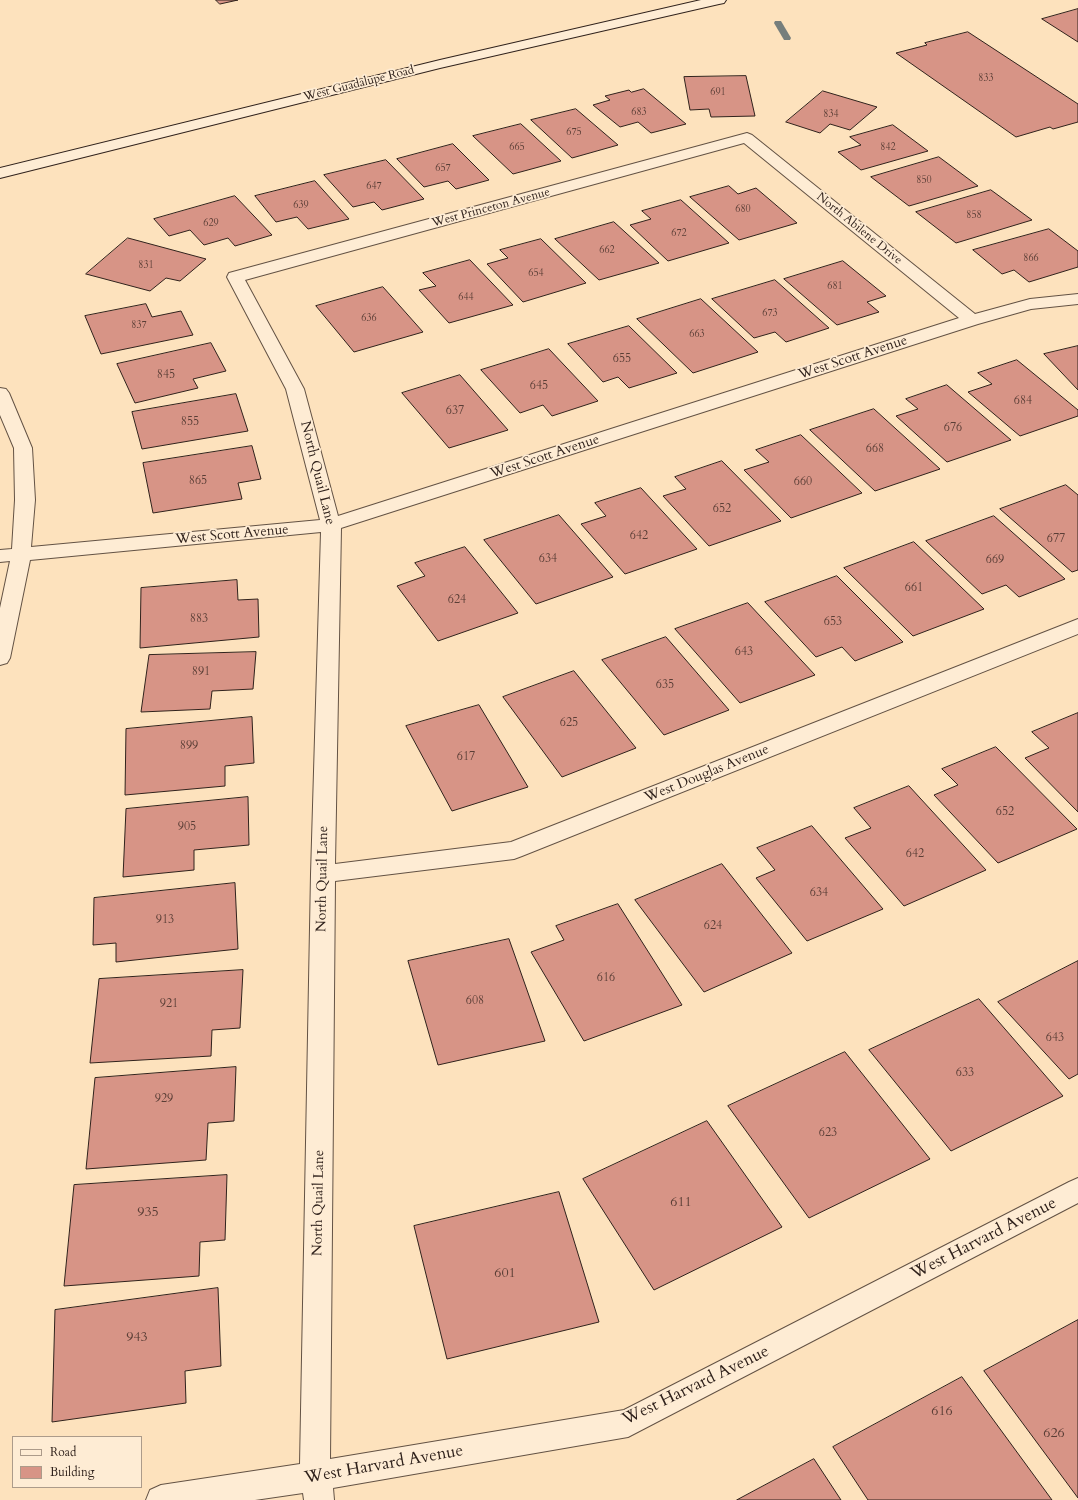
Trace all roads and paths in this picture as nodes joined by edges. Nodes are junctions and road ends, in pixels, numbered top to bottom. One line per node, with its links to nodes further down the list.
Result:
1 (719, 0): 3 (street, West Guadalupe Road)
2 (747, 138): 4 (street, West Princeton Avenue); 6 (street, North Abilene Drive)
3 (0, 173)
4 (236, 277): 8 (street, North Quail Lane)
5 (1078, 298): 6 (street, West Scott Avenue)
6 (972, 320): 8 (street, West Scott Avenue)
7 (0, 393): 9 (street)
8 (331, 525): 9 (street, West Scott Avenue); 13 (street, North Quail Lane)
9 (21, 555): 10 (street, West Scott Avenue); 12 (street)
10 (0, 556)
11 (1078, 626): 13 (street, West Douglas Avenue)
12 (0, 658)
13 (323, 874): 15 (street, North Quail Lane)
14 (1078, 1190): 15 (street, West Harvard Avenue)
15 (317, 1488): 16 (street, West Harvard Avenue)
16 (161, 1500)

